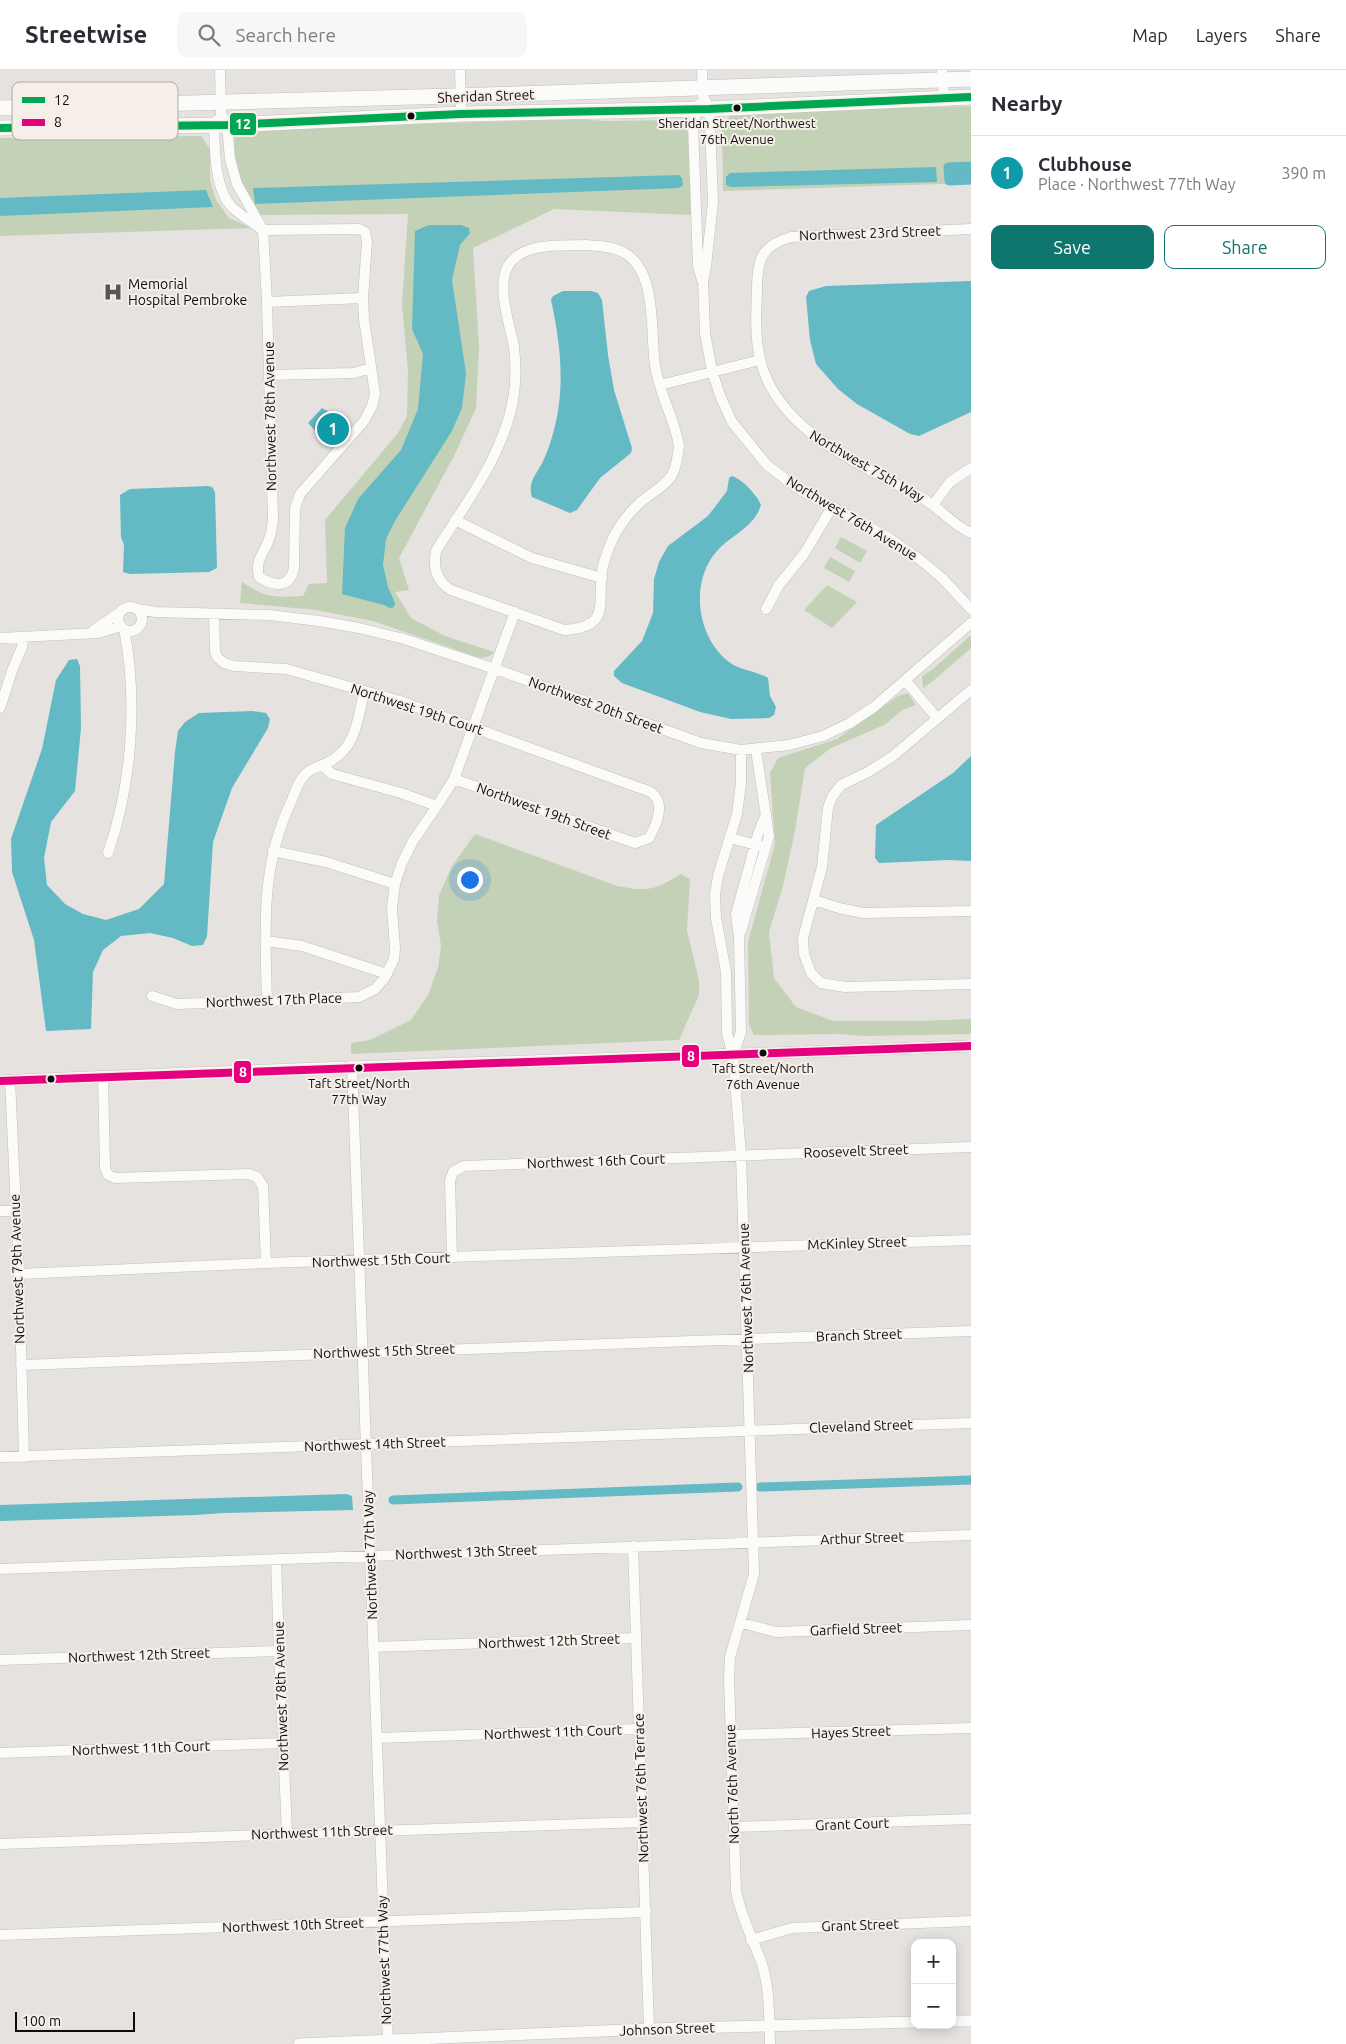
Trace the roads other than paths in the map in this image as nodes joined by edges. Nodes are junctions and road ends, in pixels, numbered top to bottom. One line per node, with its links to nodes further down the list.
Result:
1 (220, 70): 12 (street, Northwest 78th Avenue)
2 (460, 70): 6 (street)
3 (702, 70): 9 (street, Northwest 76th Avenue)
4 (942, 75): 5 (main road, Sheridan Street); 8 (street); 9 (main road, Sheridan Street)
5 (971, 79)
6 (461, 97): 9 (main road, Sheridan Street); 10 (street); 12 (main road, Sheridan Street)
7 (971, 97): 8 (main road, Sheridan Street)
8 (944, 98): 9 (main road, Sheridan Street)
9 (702, 100): 10 (main road, Sheridan Street); 14 (street, Northwest 76th Avenue); 15 (street, Northwest 76th Avenue)
10 (461, 114): 12 (main road, Sheridan Street)
11 (178, 115): 12 (main road, Sheridan Street)
12 (221, 117): 13 (main road, Sheridan Street); 16 (street, Northwest 78th Avenue); 16 (street, Northwest 78th Avenue)
13 (178, 119)
14 (712, 171): 15 (street); 19 (street, Northwest 76th Avenue)
15 (694, 172): 19 (street, Northwest 76th Avenue)
16 (263, 230): 20 (street); 21 (street, Northwest 78th Avenue)
17 (971, 230): 18 (street, Northwest 23rd Street)
18 (770, 246): 22 (street, Northwest 75th Way)
19 (703, 281): 24 (street, Northwest 76th Avenue)
20 (363, 298): 21 (street); 23 (street)
21 (267, 302): 25 (street, Northwest 78th Avenue)
22 (760, 360): 24 (street); 28 (street, Northwest 75th Way)
23 (371, 368): 25 (street); 25 (street, Northwest 78th Avenue)
24 (712, 371): 26 (street); 29 (street, Northwest 76th Avenue)
25 (269, 374)
26 (660, 385): 30 (street); 32 (street)
27 (971, 468): 28 (street)
28 (933, 505): 31 (street, Northwest 75th Way)
29 (832, 507): 34 (street); 35 (street, Northwest 76th Avenue)
30 (455, 520): 32 (street); 37 (street)
31 (971, 533)
32 (602, 578): 37 (street)
33 (137, 609): 36 (street, Northwest 20th Street); 38 (street); 42 (street)
34 (766, 609)
35 (971, 609)
36 (186, 612): 39 (street, Northwest 20th Street); 42 (street, Northwest 20th Street)
37 (515, 612): 46 (street)
38 (119, 613): 41 (street); 43 (street)
39 (214, 614): 46 (street, Northwest 20th Street); 50 (street, Northwest 19th Court)
40 (971, 623): 48 (street, Northwest 20th Street)
41 (122, 627): 42 (street); 43 (street); 47 (street)
42 (138, 627): 47 (street)
43 (86, 633): 44 (street)
44 (23, 637): 45 (street); 51 (street)
45 (0, 638)
46 (495, 669): 53 (street); 54 (street, Northwest 20th Street)
47 (130, 671): 63 (street)
48 (905, 680): 52 (street); 55 (street, Northwest 20th Street)
49 (971, 690): 52 (street)
50 (364, 692): 53 (street, Northwest 19th Court); 56 (street)
51 (0, 708)
52 (938, 718): 65 (street)
53 (473, 727): 57 (street); 60 (street, Northwest 19th Court)
54 (741, 750): 55 (street, Northwest 20th Street); 59 (street, Northwest 76th Avenue)
55 (756, 750): 61 (street, Northwest 76th Avenue)
56 (322, 765): 58 (street); 62 (street)
57 (454, 779): 58 (street); 60 (street, Northwest 19th Street)
58 (437, 806): 64 (street)
59 (730, 838): 61 (street); 73 (street, Northwest 76th Avenue)
60 (635, 843)
61 (760, 846): 73 (street, Northwest 76th Avenue)
62 (273, 851): 64 (street); 67 (street)
63 (108, 853)
64 (395, 884): 68 (street)
65 (814, 900): 66 (street); 69 (street)
66 (971, 911)
67 (266, 941): 68 (street); 71 (street)
68 (387, 974): 71 (street, Northwest 17th Place)
69 (971, 984)
70 (152, 996): 71 (street, Northwest 17th Place)
71 (267, 1001)
72 (971, 1046): 73 (street)
73 (733, 1055): 74 (street); 78 (street, Northwest 76th Avenue)
74 (352, 1066): 75 (street); 84 (street, Northwest 77th Way)
75 (103, 1076): 76 (street); 85 (street)
76 (5, 1081): 80 (street, Northwest 79th Avenue)
77 (971, 1148): 78 (street, Roosevelt Street)
78 (741, 1155): 82 (street, Northwest 76th Avenue); 83 (street, Northwest 16th Court)
79 (0, 1211): 80 (street)
80 (16, 1211): 86 (street, Northwest 79th Avenue)
81 (971, 1240): 82 (street, McKinley Street)
82 (744, 1246): 83 (street, Northwest 15th Court); 88 (street, Northwest 76th Avenue)
83 (452, 1257): 84 (street, Northwest 15th Court)
84 (360, 1261): 85 (street, Northwest 15th Court); 89 (street, Northwest 77th Way)
85 (266, 1263): 86 (street, Northwest 15th Court)
86 (19, 1274): 90 (street, Northwest 79th Avenue)
87 (971, 1331): 88 (street, Branch Street)
88 (747, 1339): 89 (street, Northwest 15th Street); 92 (street, Northwest 76th Avenue)
89 (363, 1352): 90 (street, Northwest 15th Street); 93 (street, Northwest 77th Way)
90 (21, 1365): 95 (street, Northwest 79th Avenue)
91 (971, 1422): 92 (street, Cleveland Street)
92 (750, 1429): 93 (street, Northwest 14th Street); 97 (street, Northwest 76th Avenue)
93 (366, 1444): 95 (street, Northwest 14th Street); 99 (street, Northwest 77th Way)
94 (0, 1457): 95 (street, Northwest 14th Street)
95 (24, 1457)
96 (971, 1535): 97 (street, Arthur Street)
97 (753, 1541): 98 (street, Northwest 13th Street); 102 (street, North 76th Avenue)
98 (633, 1546): 99 (street, Northwest 13th Street); 104 (street, Northwest 76th Terrace)
99 (369, 1556): 100 (street, Northwest 13th Street); 105 (street, Northwest 77th Way)
100 (276, 1559): 101 (street, Northwest 13th Street); 106 (street, Northwest 78th Avenue)
101 (0, 1569)
102 (742, 1623): 103 (street, Garfield Street); 110 (street, North 76th Avenue)
103 (971, 1625)
104 (634, 1638): 105 (street, Northwest 12th Street); 109 (street, Northwest 76th Terrace)
105 (373, 1647): 111 (street, Northwest 77th Way)
106 (278, 1651): 107 (street, Northwest 12th Street); 112 (street, Northwest 78th Avenue)
107 (0, 1660)
108 (971, 1728): 110 (street, Hayes Street)
109 (639, 1729): 111 (street, Northwest 11th Court); 115 (street, Northwest 76th Terrace)
110 (731, 1735): 116 (street, North 76th Avenue)
111 (377, 1738): 117 (street, Northwest 77th Way)
112 (283, 1743): 113 (street, Northwest 11th Court); 118 (street, Northwest 78th Avenue)
113 (0, 1753)
114 (971, 1820): 116 (street, Grant Court)
115 (643, 1822): 117 (street, Northwest 11th Street); 120 (street, Northwest 76th Terrace)
116 (734, 1827): 124 (street, North 76th Avenue)
117 (379, 1830): 118 (street, Northwest 11th Street); 122 (street, Northwest 77th Way)
118 (287, 1834): 119 (street, Northwest 11th Street)
119 (0, 1844)
120 (646, 1912): 122 (street, Northwest 10th Street); 129 (street, Northwest 76th Terrace)
121 (971, 1921): 124 (street, Grant Street)
122 (382, 1922): 123 (street, Northwest 10th Street); 130 (street, Northwest 77th Way)
123 (0, 1935)
124 (751, 1940): 128 (street, North 76th Avenue)
125 (956, 2021): 126 (street)
126 (971, 2021)
127 (911, 2022): 128 (street, Johnson Street)
128 (770, 2026): 129 (street, Johnson Street); 132 (street)
129 (649, 2029): 130 (street, Johnson Street)
130 (388, 2042): 131 (street, Johnson Street)
131 (299, 2044)
132 (770, 2044)

